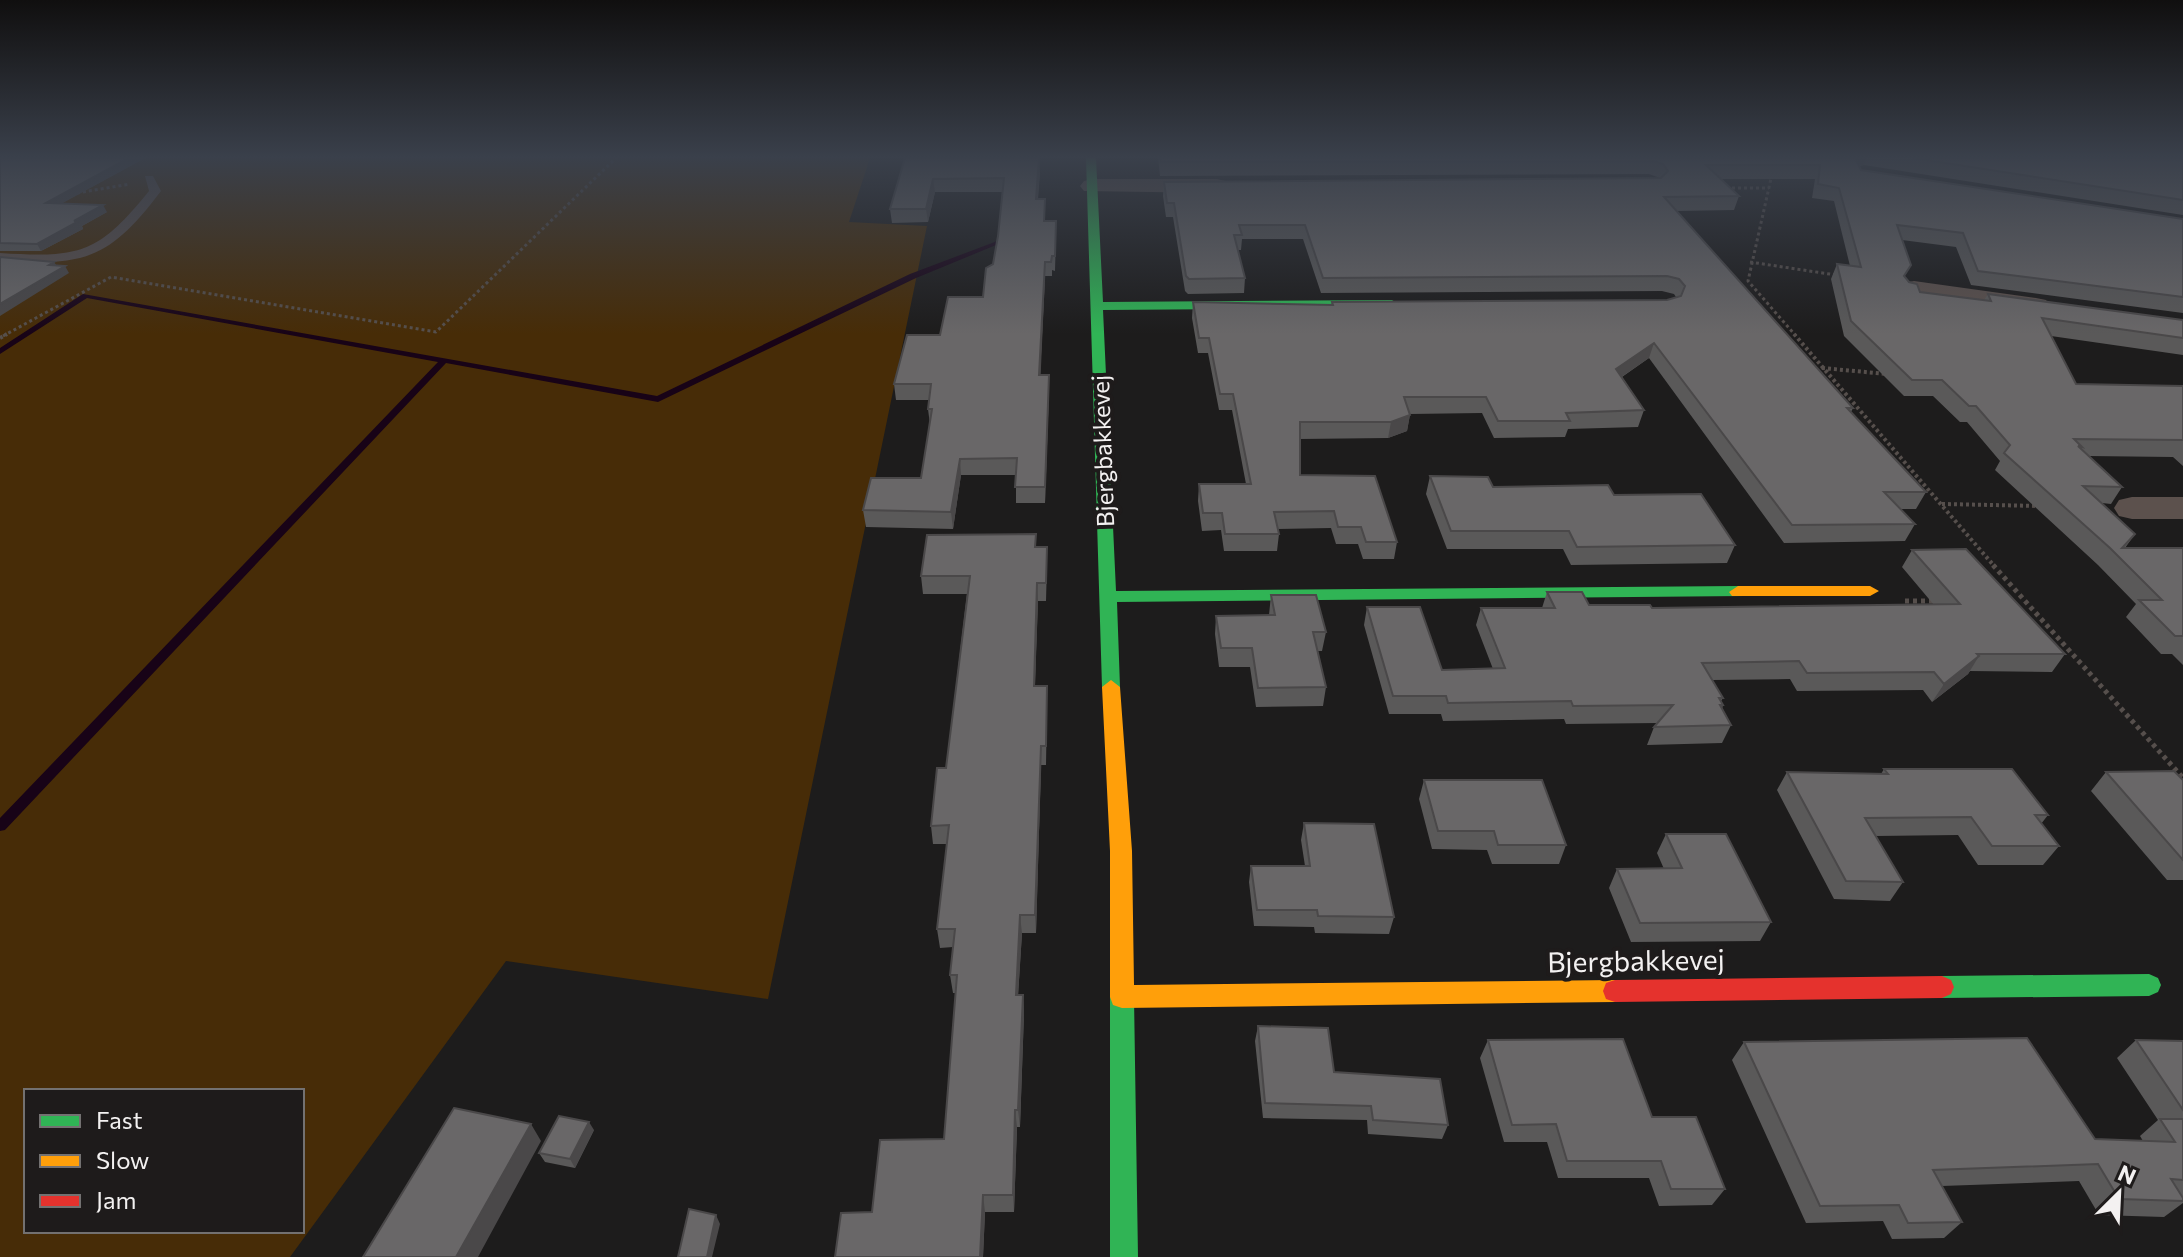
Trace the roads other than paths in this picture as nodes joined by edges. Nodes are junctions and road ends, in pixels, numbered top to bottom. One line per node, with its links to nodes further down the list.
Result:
1 (133, 217): 3 (lane)
2 (1093, 217): 6 (street, Bjergbakkevej)
3 (0, 258)
4 (1914, 289): 7 (street)
5 (1416, 304): 6 (street)
6 (1096, 306): 11 (street, Bjergbakkevej)
7 (2056, 309)
8 (2132, 508): 9 (street)
9 (2183, 508)
10 (1870, 591): 11 (street)
11 (1106, 597): 13 (street, Bjergbakkevej)
12 (2149, 985): 13 (street, Bjergbakkevej)
13 (1124, 996): 14 (street, Bjergbakkevej)
14 (1124, 1257)

